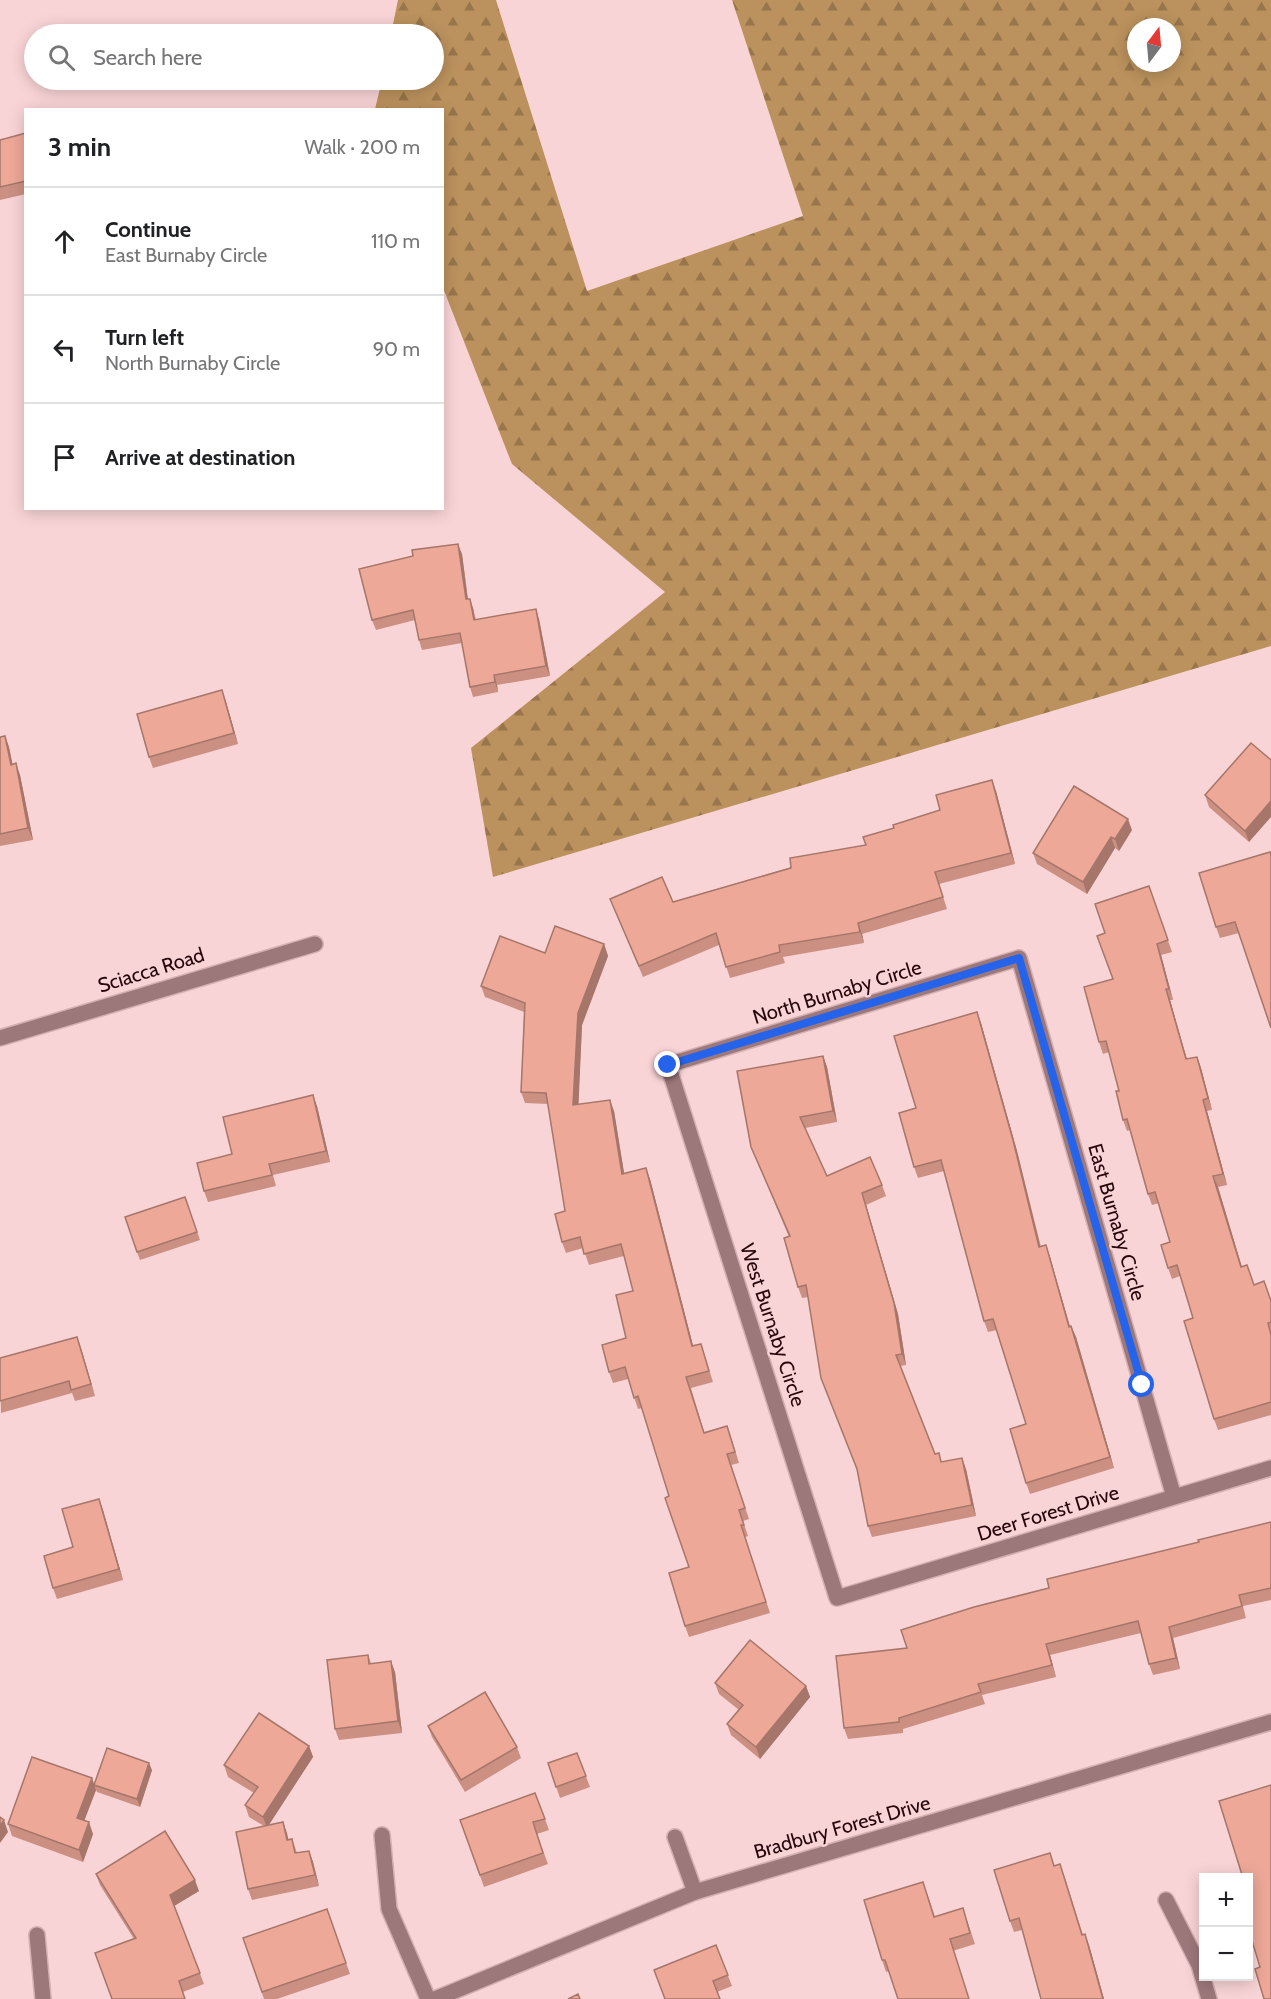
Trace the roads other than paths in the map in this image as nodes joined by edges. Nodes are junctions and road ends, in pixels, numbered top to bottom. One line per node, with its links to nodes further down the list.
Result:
1 (315, 944): 3 (street, Sciacca Road)
2 (1019, 958): 4 (street, North Burnaby Circle); 6 (street, East Burnaby Circle)
3 (0, 1038)
4 (668, 1065): 7 (street, West Burnaby Circle)
5 (1271, 1468): 6 (street, Deer Forest Drive)
6 (1174, 1497): 7 (street, Deer Forest Drive)
7 (837, 1598)
8 (1271, 1722): 11 (street, Bradbury Forest Drive)
9 (382, 1835): 15 (street)
10 (675, 1837): 11 (street)
11 (695, 1892): 16 (street, Bradbury Forest Drive)
12 (1166, 1900): 17 (street)
13 (37, 1935): 14 (street)
14 (43, 1999)
15 (428, 1999)
16 (435, 1999)
17 (1209, 1999)

